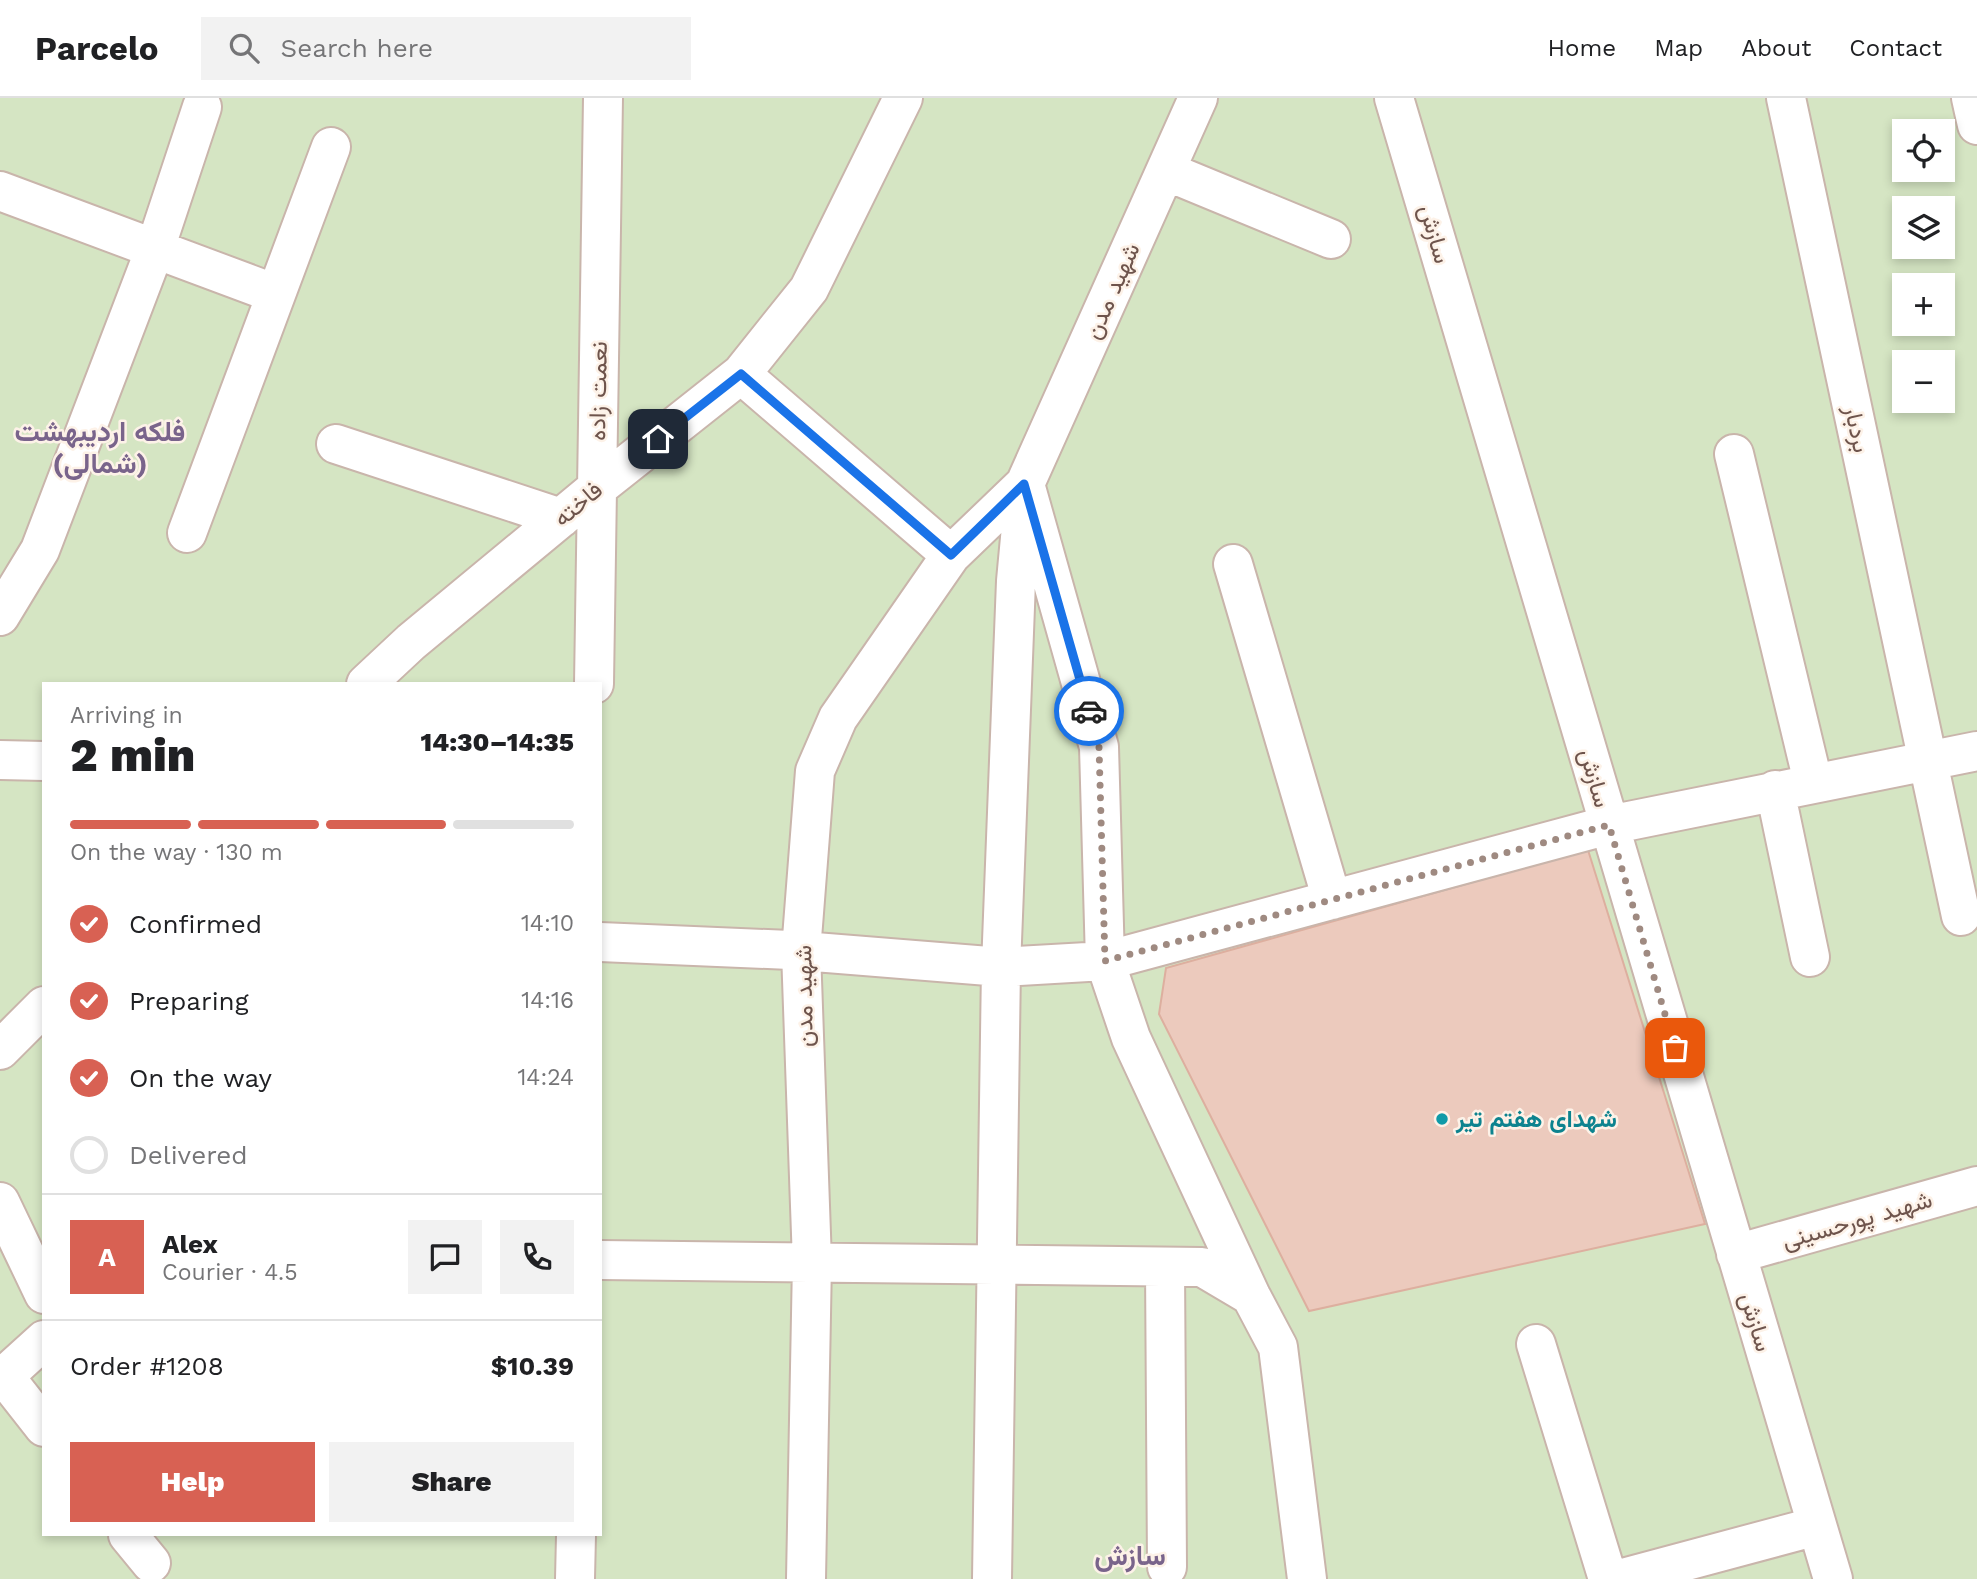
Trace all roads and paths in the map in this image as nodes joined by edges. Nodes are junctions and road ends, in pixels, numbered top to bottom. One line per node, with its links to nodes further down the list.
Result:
1 (603, 98): 19 (street, نعمت زاده)
2 (903, 98): 15 (street, فاخته)
3 (1198, 98): 10 (street, شهید مدن)
4 (1394, 98): 33 (street, سازش)
5 (1786, 98): 30 (street, بردبار)
6 (1971, 98): 8 (street)
7 (202, 107): 13 (street)
8 (1977, 125)
9 (331, 147): 14 (street)
10 (1166, 171): 12 (street); 18 (street, شهید مدن)
11 (0, 191): 13 (street)
12 (1331, 239)
13 (155, 249): 14 (street); 24 (street)
14 (276, 294): 21 (street)
15 (741, 374): 19 (street, فاخته); 22 (street)
16 (336, 444): 20 (street)
17 (1734, 454): 31 (street)
18 (1024, 484): 22 (street, شهید مدن); 39 (street); 40 (street, شهید مدن)
19 (597, 488): 20 (street, فاخته); 26 (street, نعمت زاده)
20 (561, 518): 25 (street, فاخته)
21 (187, 533)
22 (951, 555): 37 (street, شهید مدن)
23 (1233, 564): 34 (street)
24 (0, 616)
25 (368, 682)
26 (594, 682)
27 (1977, 751): 30 (street)
28 (0, 760): 29 (street)
29 (42, 761)
30 (1929, 761): 31 (street); 35 (street, بردبار)
31 (1813, 782): 32 (street)
32 (1775, 790): 33 (street); 38 (street)
33 (1609, 825): 34 (street); 45 (street, سازش)
34 (1332, 900): 39 (street)
35 (1961, 916)
36 (602, 942): 37 (street)
37 (801, 951): 40 (street); 47 (street, شهید مدن)
38 (1810, 957)
39 (1105, 961): 40 (street); 51 (street)
40 (1001, 967): 48 (street, شهید مدن)
41 (42, 1008): 42 (street)
42 (0, 1050)
43 (1977, 1186): 45 (street, شهید پورحسینی)
44 (0, 1202): 50 (street)
45 (1736, 1254): 56 (street, سازش)
46 (602, 1260): 47 (street)
47 (812, 1262): 48 (street); 60 (street, شهید مدن)
48 (995, 1264): 49 (street); 61 (street, شهید مدن)
49 (1165, 1267): 51 (street); 58 (street)
50 (42, 1290)
51 (1251, 1296): 62 (street)
52 (42, 1342): 54 (street)
53 (1536, 1344): 63 (street)
54 (2, 1378): 55 (street)
55 (42, 1425)
56 (1817, 1526): 64 (street); 65 (street, سازش)
57 (576, 1536): 59 (street)
58 (1167, 1567)
59 (575, 1579)
60 (806, 1579)
61 (992, 1579)
62 (1307, 1579)
63 (1608, 1579)
64 (1619, 1579)
65 (1833, 1579)

